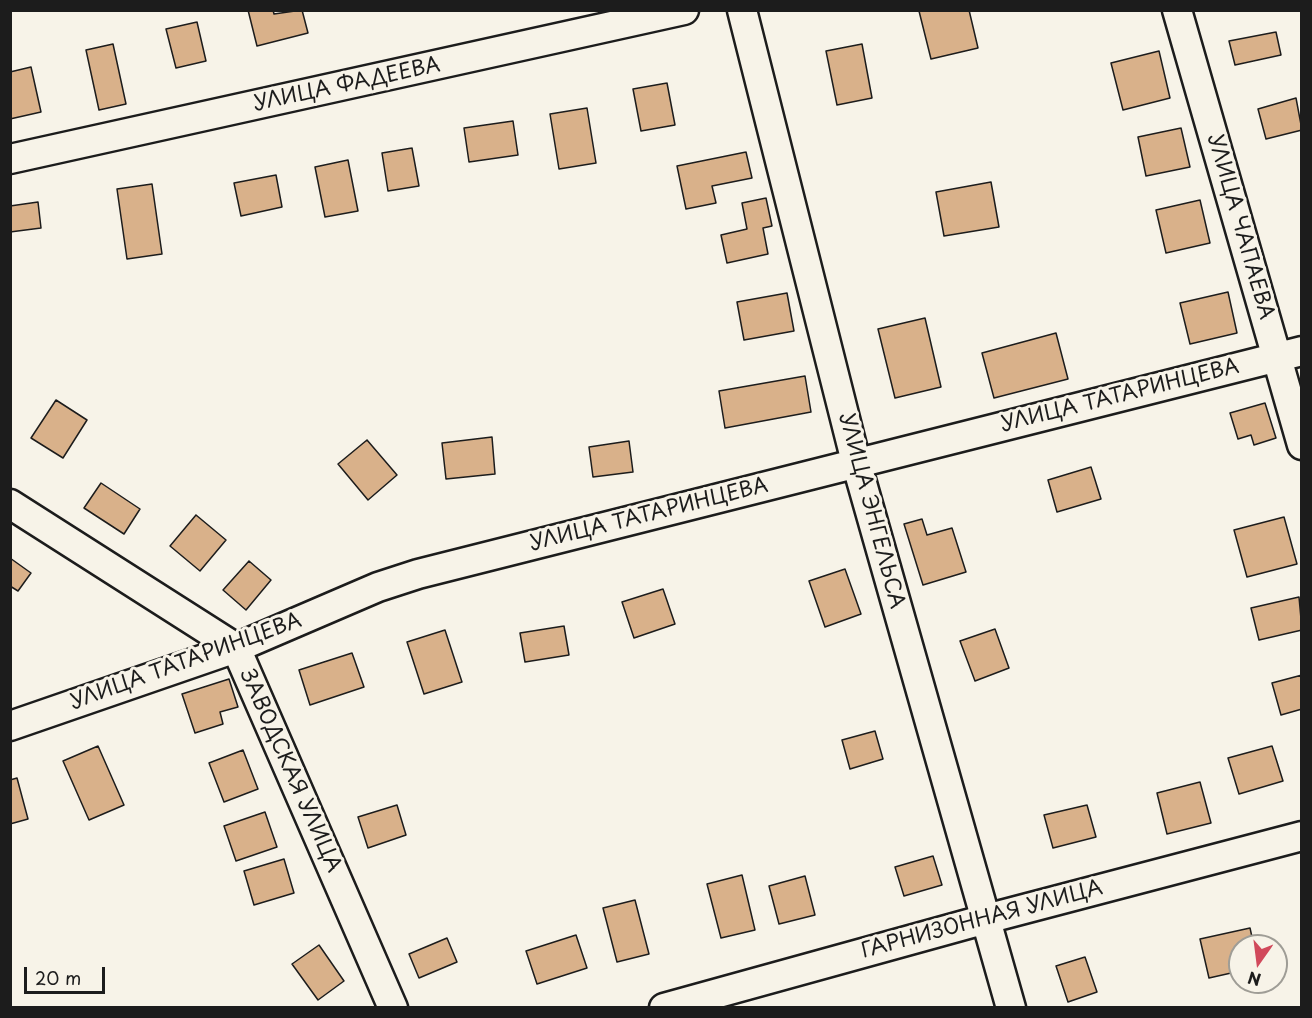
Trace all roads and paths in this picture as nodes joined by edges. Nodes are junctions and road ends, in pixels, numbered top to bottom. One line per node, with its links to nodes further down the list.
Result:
1 (684, 10): 4 (street, УЛИЦА ФАДЕЕВА)
2 (742, 10): 7 (street, УЛИЦА ЭНГЕЛЬСА)
3 (1177, 10): 5 (street, УЛИЦА ЧАПАЕВА)
4 (10, 159)
5 (1290, 354): 6 (street, УЛИЦА ЧАПАЕВА); 7 (street, УЛИЦА ТАТАРИНЦЕВА)
6 (1302, 445)
7 (856, 462): 9 (street, УЛИЦА ТАТАРИНЦЕВА); 12 (street, УЛИЦА ЭНГЕЛЬСА)
8 (10, 504): 9 (street, ЗАВОДСКАЯ УЛИЦА)
9 (236, 648): 10 (street, УЛИЦА ТАТАРИНЦЕВА); 13 (street, ЗАВОДСКАЯ УЛИЦА)
10 (10, 726)
11 (1302, 836): 12 (street, ГАРНИЗОННАЯ УЛИЦА)
12 (986, 918): 14 (street, ГАРНИЗОННАЯ УЛИЦА); 15 (street, УЛИЦА ЭНГЕЛЬСА)
13 (393, 1008)
14 (664, 1008)
15 (1011, 1008)

